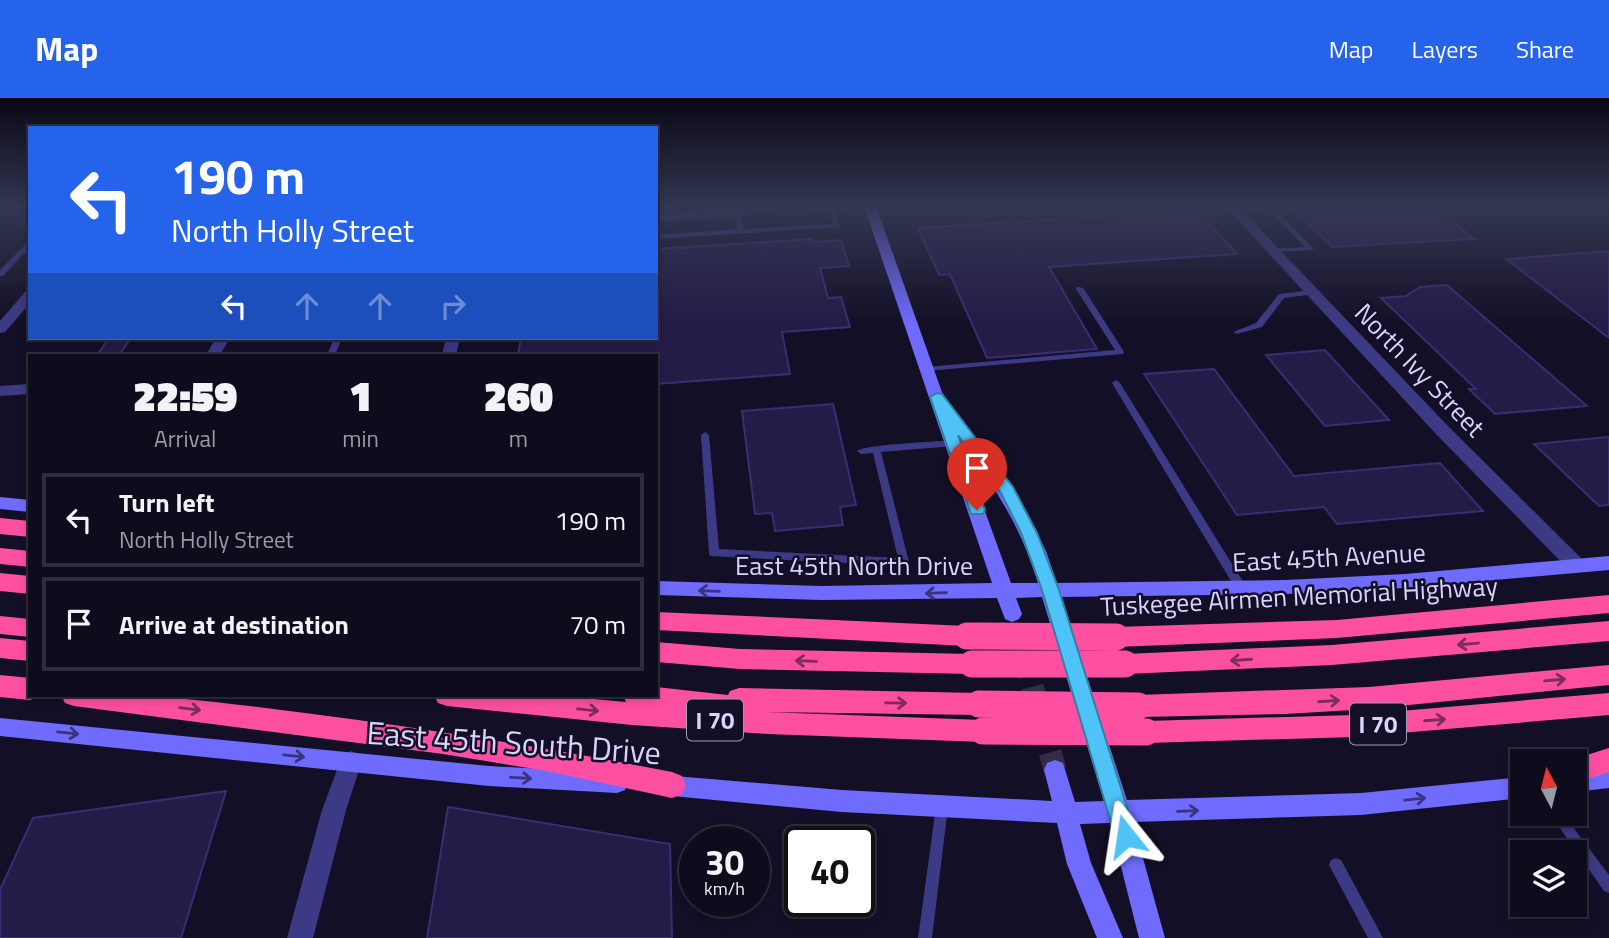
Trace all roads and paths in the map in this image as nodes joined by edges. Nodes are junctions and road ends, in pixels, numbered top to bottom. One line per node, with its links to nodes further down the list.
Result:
1 (884, 245): 12 (main road)
2 (1268, 245): 5 (street, North Ivy Street)
3 (1307, 245): 5 (lane)
4 (25, 251): 6 (lane)
5 (1273, 251): 8 (street, North Ivy Street)
6 (0, 274)
7 (1080, 289): 12 (lane)
8 (1312, 292): 11 (lane); 28 (street, North Ivy Street)
9 (28, 297): 10 (street)
10 (0, 329)
11 (1237, 332)
12 (927, 369): 16 (main road)
13 (1116, 383): 34 (lane)
14 (28, 389): 15 (street)
15 (0, 391)
16 (937, 397): 18 (main road); 35 (main road)
17 (705, 435): 19 (lane)
18 (954, 443): 19 (lane); 36 (main road)
19 (876, 449): 20 (lane)
20 (861, 451)
21 (0, 503): 22 (main road)
22 (28, 506)
23 (0, 526): 24 (highway)
24 (28, 529)
25 (0, 556): 26 (highway)
26 (28, 559)
27 (1609, 563): 28 (main road, East 45th Avenue)
28 (1577, 566): 34 (main road, East 45th Avenue)
29 (0, 574): 30 (highway)
30 (28, 576)
31 (0, 582): 32 (highway)
32 (28, 585)
33 (658, 588): 36 (main road, East 45th North Drive, one-way to 33)
34 (1241, 589): 35 (main road, East 45th Avenue)
35 (1051, 590): 36 (main road, East 45th North Drive); 67 (main road)
36 (1004, 591): 38 (main road)
37 (1609, 604): 43 (highway, Tuskegee Airmen Memorial Highway)
38 (1012, 614)
39 (658, 621): 43 (highway, Tuskegee Airmen Memorial Highway, bridge)
40 (1609, 621): 43 (highway)
41 (0, 625): 42 (highway)
42 (28, 628)
43 (1337, 629)
44 (1609, 631): 47 (highway, one-way to 47, bridge)
45 (0, 648): 46 (highway)
46 (28, 651)
47 (658, 652)
48 (1609, 675): 51 (highway, one-way to 48, bridge)
49 (0, 686): 50 (highway)
50 (28, 689)
51 (658, 695)
52 (90, 697): 64 (highway, one-way to 64)
53 (468, 697): 57 (highway, I 70, one-way to 57)
54 (652, 697): 57 (highway)
55 (1609, 704): 57 (highway, I 70, one-way to 55, bridge)
56 (1, 729): 59 (main road, East 45th South Drive, one-way to 59)
57 (984, 731)
58 (1609, 760): 60 (highway)
59 (351, 761): 64 (main road, East 45th South Drive, one-way to 64); 72 (street)
60 (1587, 767)
61 (1055, 769): 68 (main road)
62 (1609, 778): 63 (main road)
63 (1587, 781)
64 (672, 785): 66 (main road, East 45th South Drive)
65 (1510, 789): 67 (main road, East 45th South Drive, one-way to 65)
66 (943, 807): 68 (main road, East 45th South Drive); 73 (lane)
67 (1120, 812): 68 (main road, East 45th South Drive); 75 (main road)
68 (1066, 813): 74 (main road)
69 (1565, 826): 71 (lane)
70 (1336, 865): 76 (lane)
71 (1609, 886)
72 (300, 938)
73 (925, 938)
74 (1110, 938)
75 (1152, 938)
76 (1376, 938)

